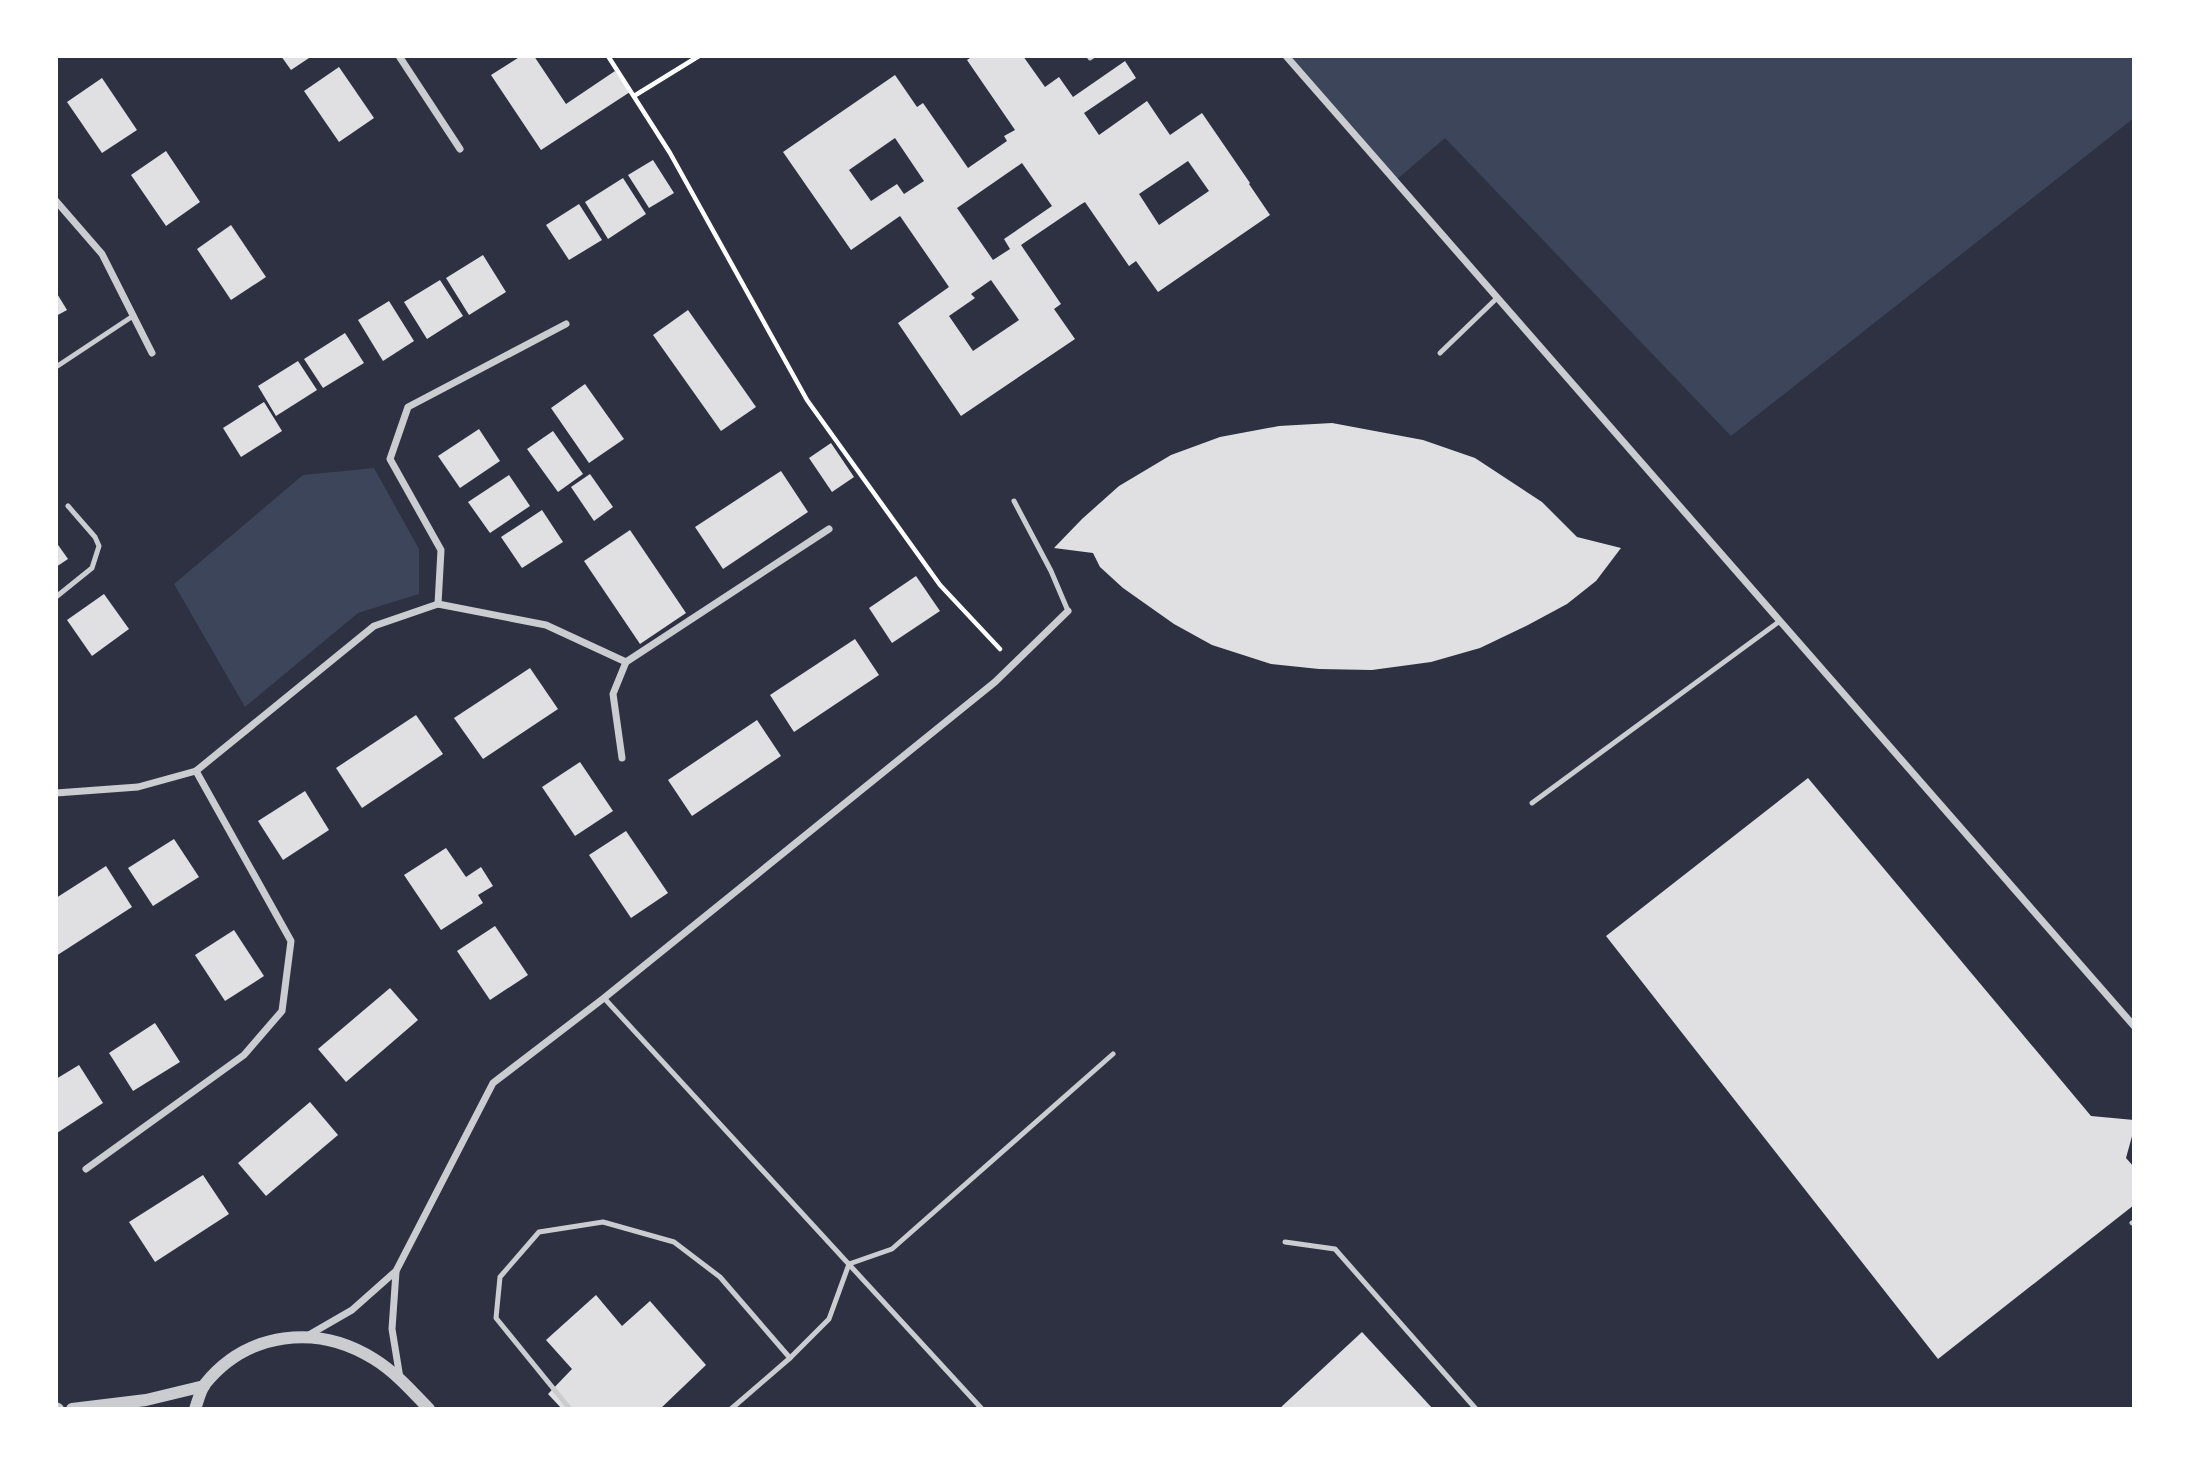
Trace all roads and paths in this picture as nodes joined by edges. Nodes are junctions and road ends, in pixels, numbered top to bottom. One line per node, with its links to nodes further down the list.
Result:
1 (399, 56): 6 (street)
2 (608, 56): 5 (path)
3 (699, 56): 5 (path)
4 (1286, 56): 8 (street)
5 (634, 96): 22 (path)
6 (460, 149)
7 (56, 201): 9 (street)
8 (1497, 298): 12 (lane); 20 (street)
9 (133, 316): 11 (street); 13 (lane)
10 (566, 324): 18 (street)
11 (152, 353)
12 (1440, 353)
13 (56, 367)
14 (1014, 501): 19 (lane)
15 (68, 506): 17 (lane)
16 (830, 529): 21 (street)
17 (56, 597)
18 (439, 604): 21 (street); 24 (street)
19 (1068, 611): 22 (street)
20 (1780, 621): 26 (lane); 28 (street)
21 (626, 662): 23 (street)
22 (1012, 666): 27 (street)
23 (622, 758)
24 (196, 771): 25 (street); 30 (street)
25 (56, 793)
26 (1532, 803)
27 (604, 998): 32 (lane); 33 (street)
28 (2134, 1026)
29 (1113, 1054): 32 (lane)
30 (86, 1169)
31 (1285, 1242): 44 (lane)
32 (849, 1264): 35 (lane); 43 (lane)
33 (396, 1271): 34 (street); 36 (street)
34 (307, 1336): 36 (street); 37 (street)
35 (790, 1358): 41 (lane); 42 (lane)
36 (400, 1378): 40 (street)
37 (204, 1386): 38 (street); 39 (street)
38 (72, 1409)
39 (195, 1409)
40 (429, 1409)
41 (570, 1409)
42 (731, 1409)
43 (982, 1409)
44 (1476, 1409)

